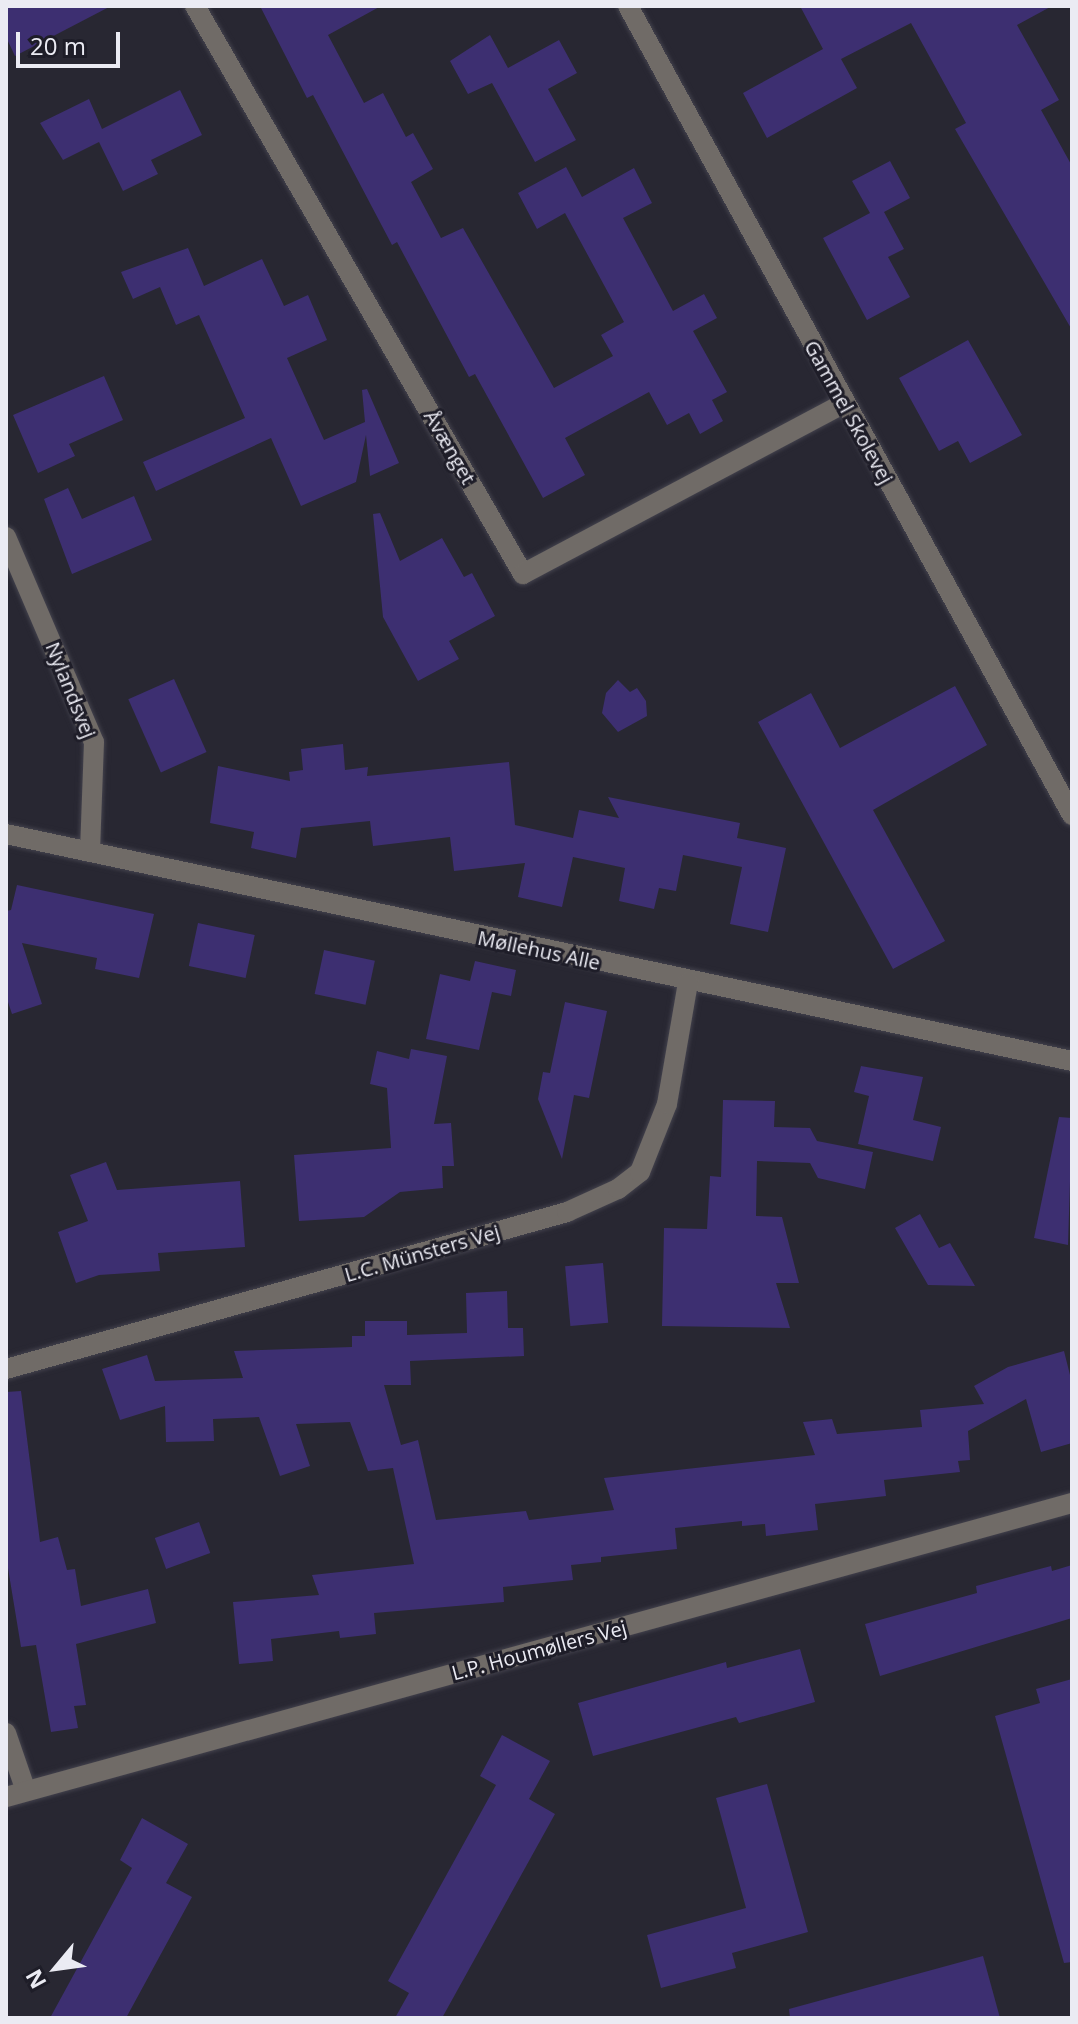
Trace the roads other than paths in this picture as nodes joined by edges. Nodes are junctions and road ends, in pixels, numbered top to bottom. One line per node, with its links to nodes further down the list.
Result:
1 (195, 6): 3 (street, Åvænget)
2 (628, 6): 3 (street, Gammel Skolevej)
3 (844, 403): 5 (street, Gammel Skolevej)
4 (6, 537): 7 (street, Nylandsvej)
5 (1072, 815)
6 (6, 834): 7 (street, Møllehus Alle)
7 (90, 852): 8 (street, Møllehus Alle)
8 (688, 982): 9 (street, Møllehus Alle); 10 (street, L.C. Münsters Vej)
9 (1072, 1061)
10 (6, 1369)
11 (1072, 1503): 13 (street, L.P. Houmøllers Vej)
12 (6, 1733): 13 (street)
13 (16, 1794)

